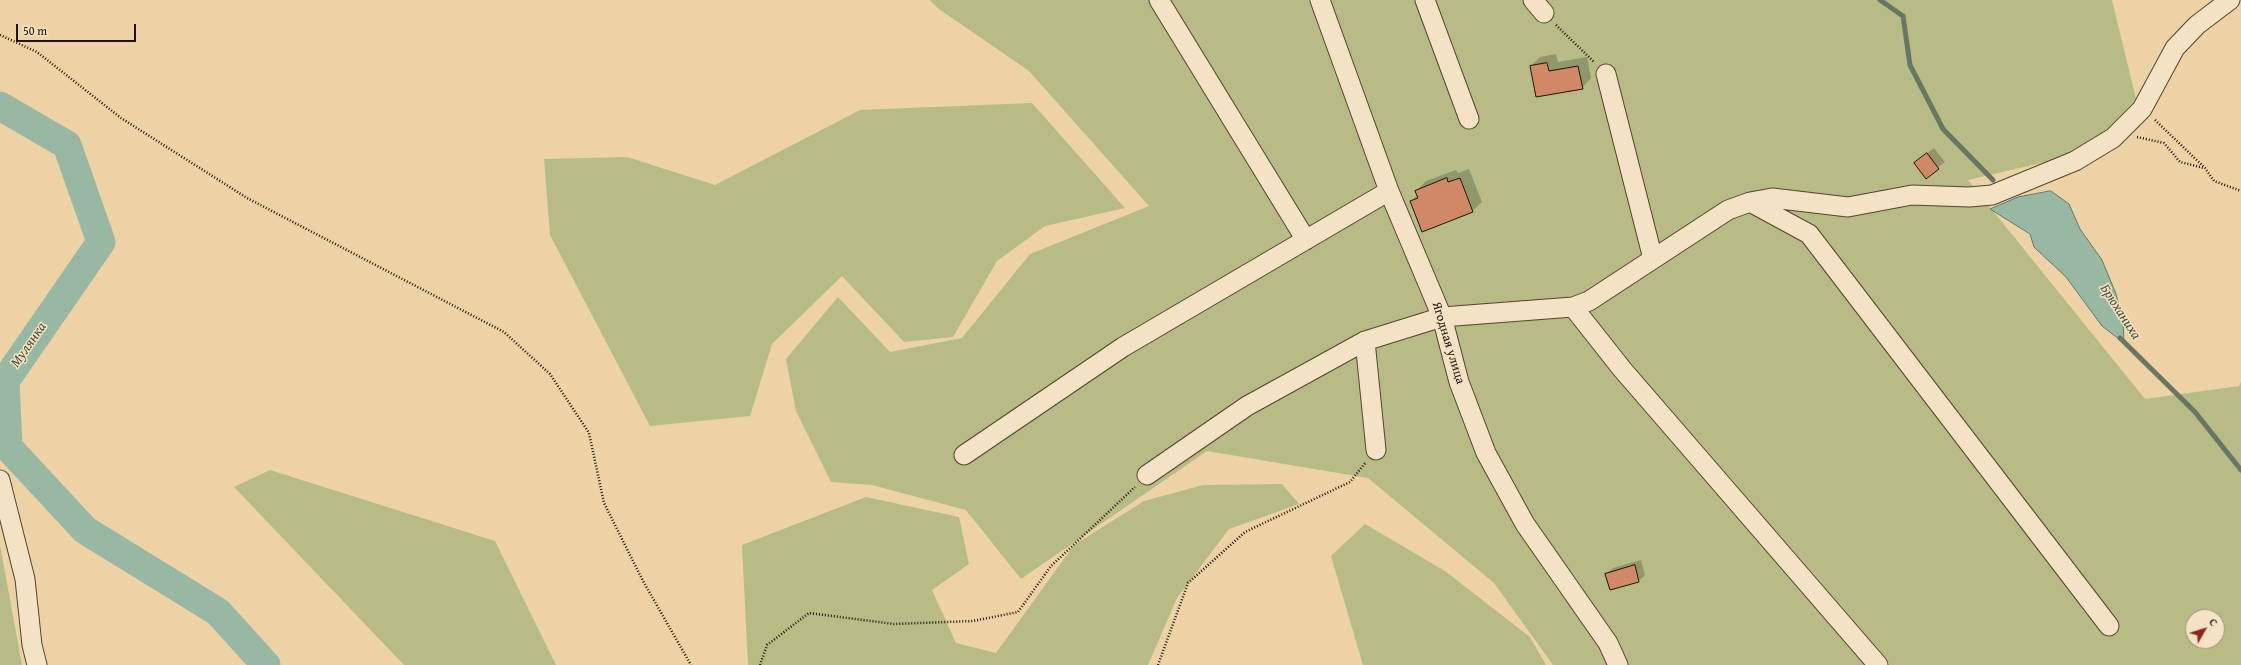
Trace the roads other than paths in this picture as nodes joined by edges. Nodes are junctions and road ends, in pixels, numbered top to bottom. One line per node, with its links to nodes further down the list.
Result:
1 (1159, 0): 9 (street)
2 (1320, 0): 7 (street, Ягодная улица)
3 (1424, 0): 6 (street)
4 (2230, 0): 8 (street)
5 (1606, 74): 10 (street)
6 (1469, 119)
7 (1389, 191): 9 (street); 12 (street, Ягодная улица)
8 (1750, 202): 10 (street); 18 (street)
9 (1306, 240): 15 (street)
10 (1653, 259): 11 (street)
11 (1573, 307): 12 (street); 21 (street)
12 (1442, 317): 13 (street); 20 (street, Ягодная улица)
13 (1365, 342): 14 (street); 16 (street)
14 (1376, 450)
15 (964, 454)
16 (1147, 475)
17 (0, 480): 19 (street)
18 (2109, 626)
19 (37, 665)
20 (1618, 665)
21 (1878, 665)

